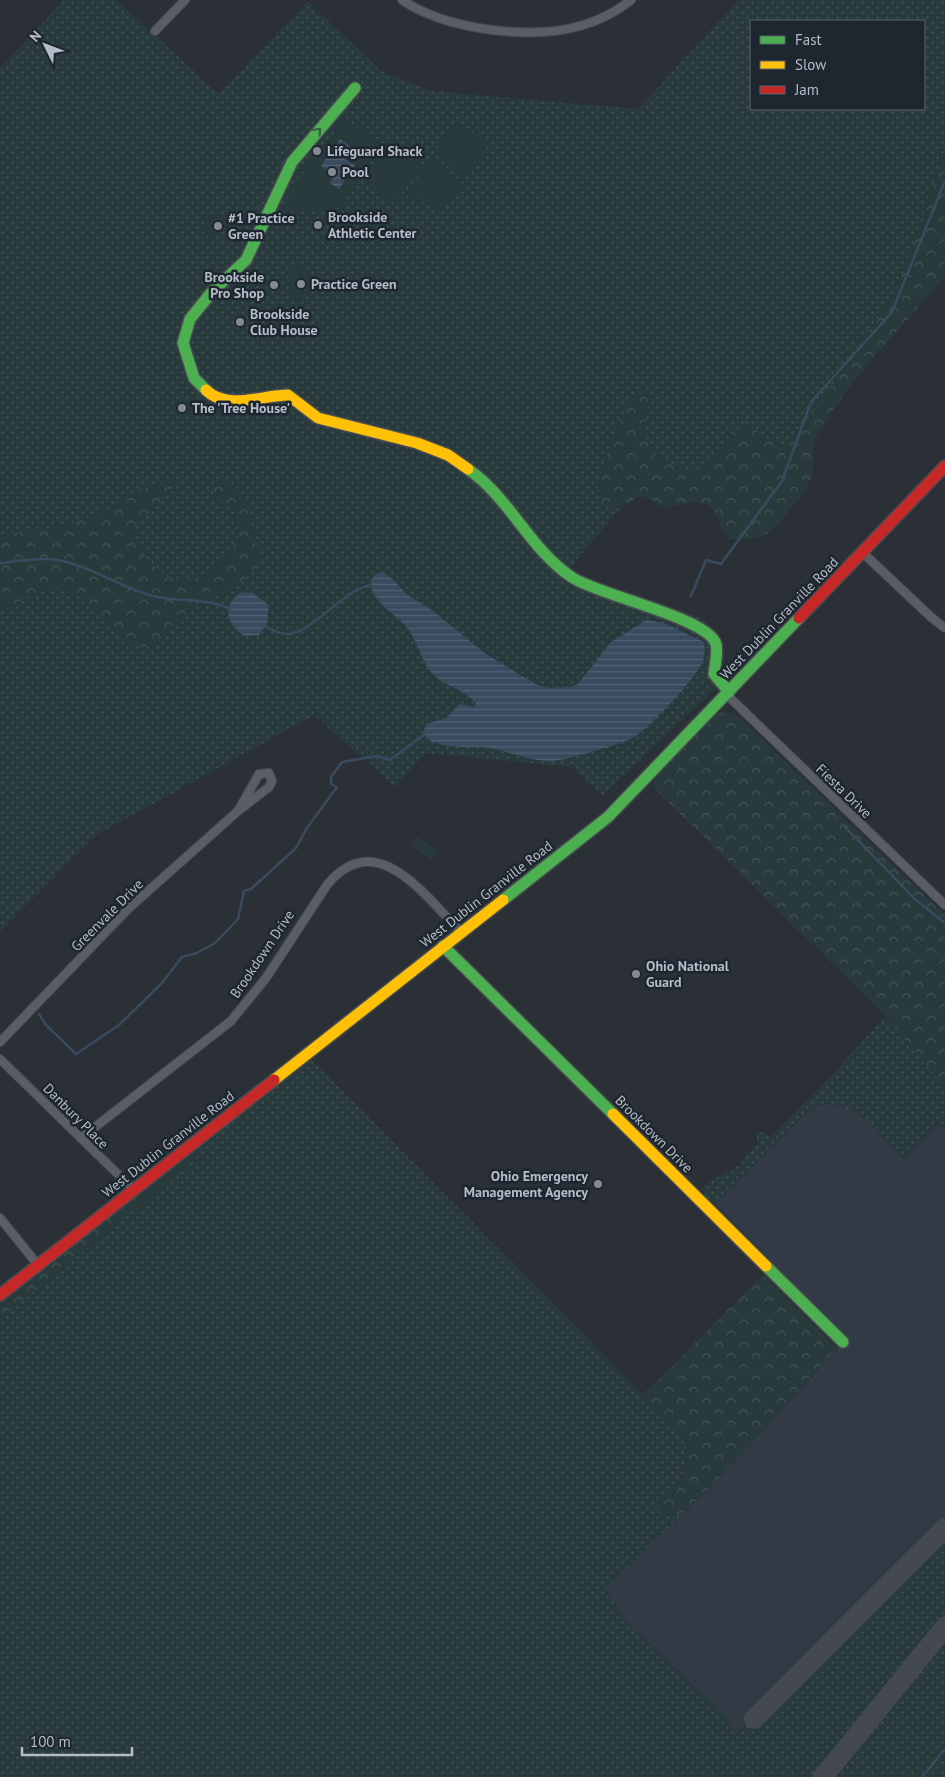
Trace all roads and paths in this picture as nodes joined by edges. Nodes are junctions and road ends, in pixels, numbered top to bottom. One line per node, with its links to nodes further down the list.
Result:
1 (185, 0): 4 (street)
2 (402, 0): 3 (street)
3 (632, 0)
4 (155, 31)
5 (355, 88): 9 (street, one-way to 5)
6 (945, 466): 7 (street, West Dublin Granville Road)
7 (862, 552): 8 (street); 9 (street, West Dublin Granville Road)
8 (945, 628)
9 (728, 693): 11 (street, Fiesta Drive); 12 (street, West Dublin Granville Road)
10 (238, 811): 10 (street, Greenvale Drive); 14 (street, Greenvale Drive)
11 (945, 905)
12 (461, 932): 13 (street, West Dublin Granville Road); 16 (street, Brookdown Drive)
13 (444, 946): 17 (street, West Dublin Granville Road); 21 (street, Brookdown Drive)
14 (0, 1042)
15 (0, 1059): 16 (street, Danbury Place)
16 (81, 1138): 17 (street, Danbury Place)
17 (134, 1190): 19 (street, West Dublin Granville Road)
18 (0, 1218): 19 (street)
19 (38, 1265): 20 (street, West Dublin Granville Road)
20 (0, 1295)
21 (843, 1342)

